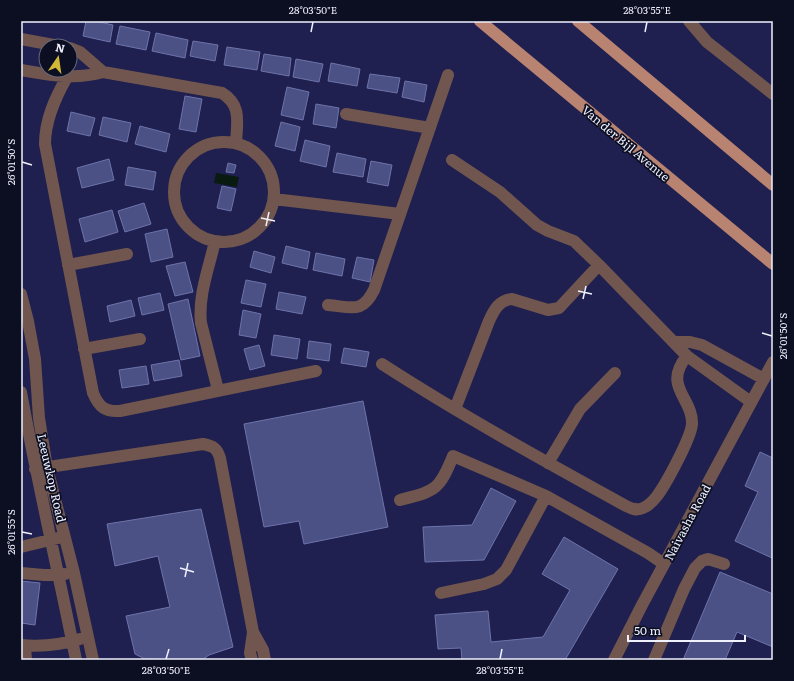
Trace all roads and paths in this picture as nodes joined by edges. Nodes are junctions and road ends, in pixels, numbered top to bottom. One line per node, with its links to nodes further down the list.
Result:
1 (480, 21): 23 (main road, Van der Bijl Avenue)
2 (578, 21): 18 (main road)
3 (689, 21): 13 (street)
4 (21, 39): 5 (street)
5 (38, 42)
6 (78, 51): 8 (street)
7 (21, 70): 9 (street)
8 (103, 72): 11 (street); 16 (street)
9 (38, 73)
10 (448, 75): 15 (street)
11 (78, 77)
12 (66, 78): 24 (street)
13 (773, 94)
14 (346, 114): 15 (street)
15 (430, 128): 20 (street)
16 (236, 143): 19 (street); 21 (street)
17 (452, 160): 25 (street)
18 (773, 185)
19 (274, 199): 20 (street); 21 (street)
20 (400, 214): 27 (street)
21 (215, 241): 37 (street)
22 (127, 254): 24 (street)
23 (773, 264)
24 (68, 265): 30 (street)
25 (599, 265): 29 (street); 40 (street)
26 (21, 294): 42 (street, Leeuwkop Road)
27 (328, 305)
28 (140, 339): 30 (street)
29 (675, 342): 31 (street); 36 (street)
30 (84, 349): 37 (street)
31 (687, 356): 39 (street); 41 (street)
32 (773, 362): 36 (street, Naivasha Road)
33 (382, 364): 40 (street)
34 (316, 371): 37 (street)
35 (615, 373): 41 (street)
36 (762, 382): 39 (street, Naivasha Road)
37 (218, 390)
38 (21, 392): 42 (street, Leeuwkop Road)
39 (751, 402): 48 (street, Naivasha Road)
40 (455, 409): 41 (street)
41 (548, 463)
42 (41, 469): 45 (street, Leeuwkop Road); 46 (street, Leeuwkop Road); 54 (street)
43 (546, 496): 44 (street); 48 (street); 53 (street)
44 (400, 500)
45 (65, 535): 46 (street); 51 (street, Leeuwkop Road)
46 (52, 540): 47 (street); 52 (street, Leeuwkop Road)
47 (21, 547)
48 (664, 564): 63 (street, Naivasha Road)
49 (724, 564): 64 (street)
50 (21, 573): 52 (street)
51 (74, 573): 52 (street); 55 (street, Leeuwkop Road)
52 (59, 575): 56 (street, Leeuwkop Road)
53 (440, 593)
54 (253, 632): 61 (street); 62 (street)
55 (89, 637): 56 (street); 60 (street, Leeuwkop Road)
56 (72, 641): 57 (street); 59 (street, Leeuwkop Road)
57 (23, 646): 58 (street)
58 (26, 660)
59 (76, 660)
60 (93, 660)
61 (252, 660)
62 (265, 660)
63 (614, 660)
64 (654, 660)

